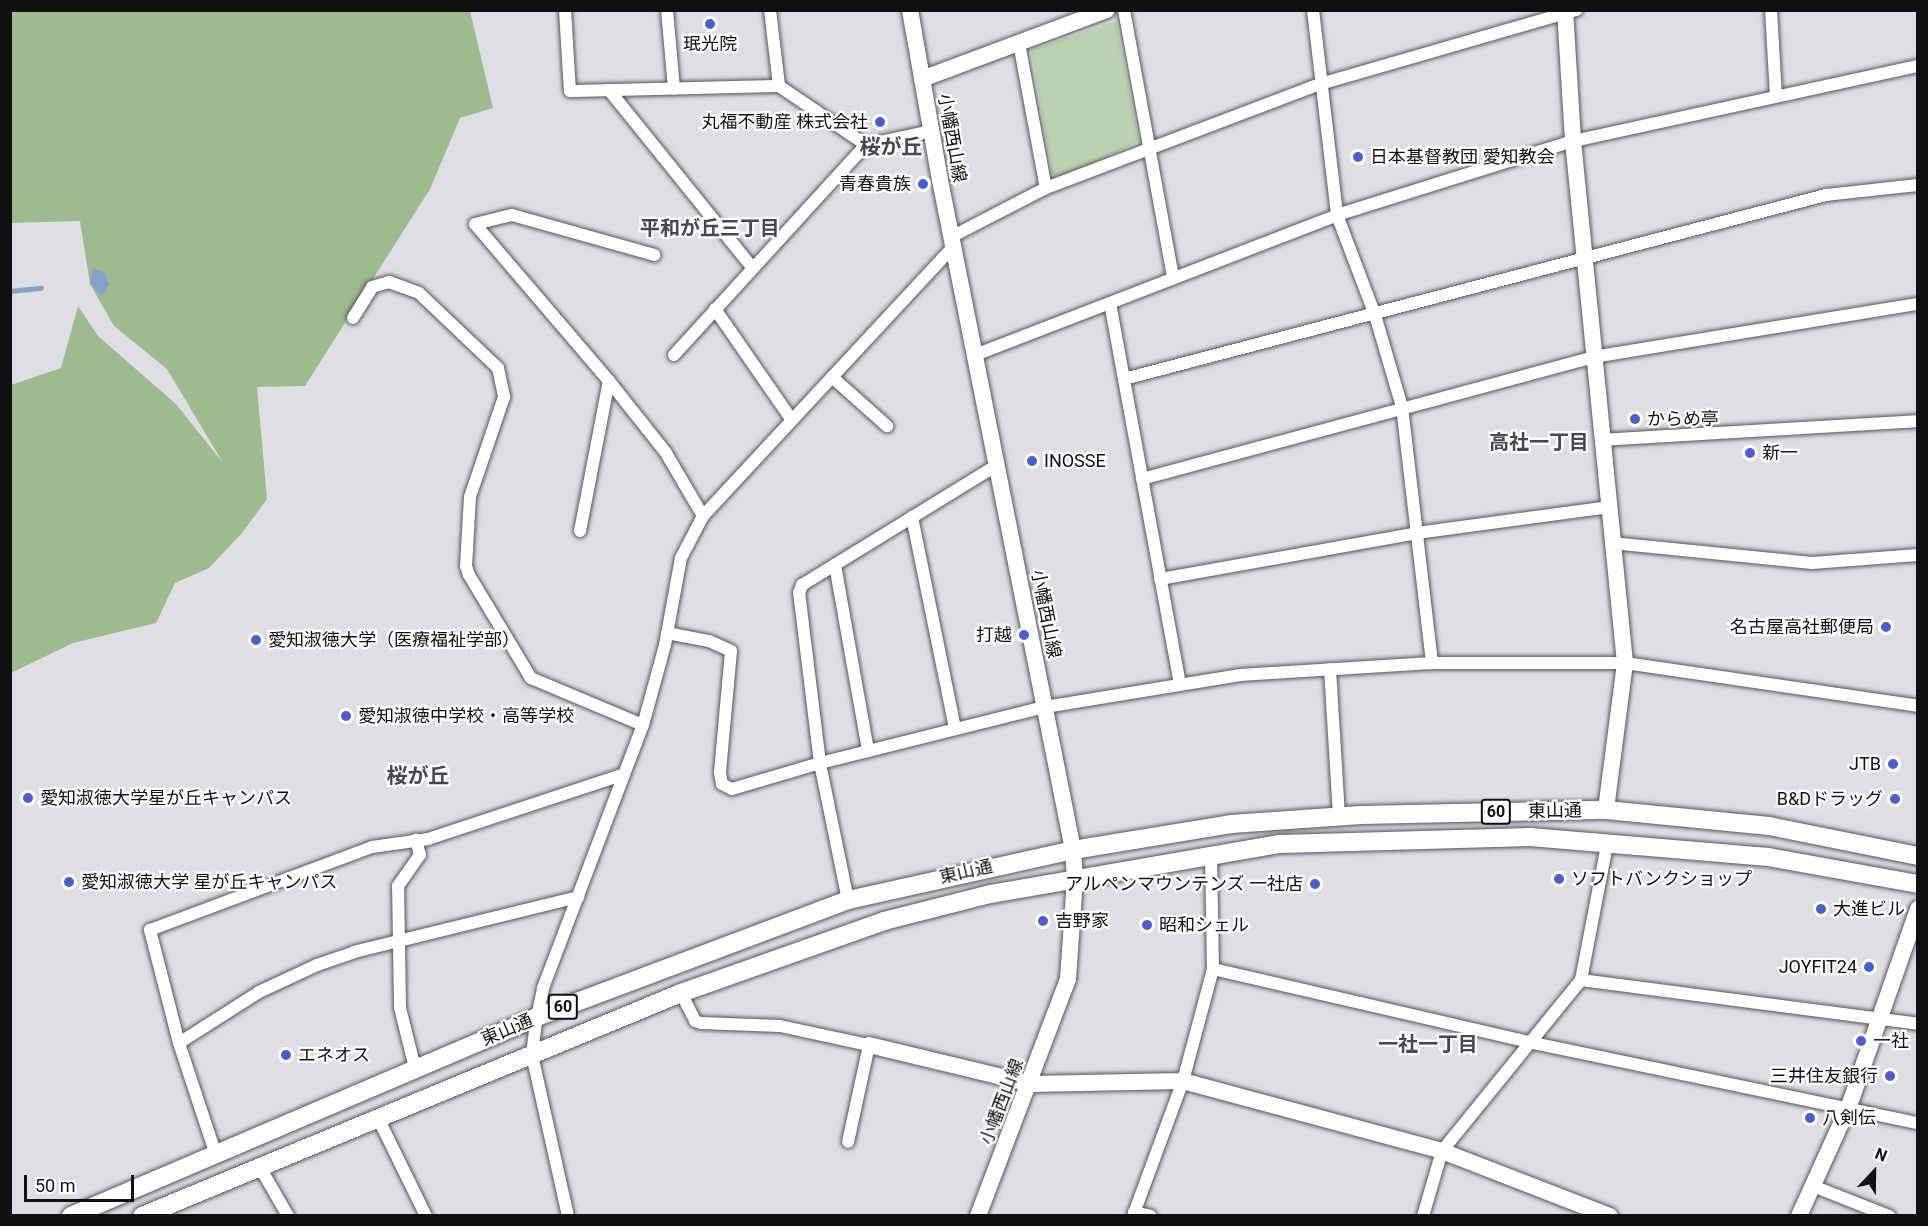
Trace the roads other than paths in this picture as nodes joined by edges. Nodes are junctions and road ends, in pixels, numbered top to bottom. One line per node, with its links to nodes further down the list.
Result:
1 (565, 10): 16 (street)
2 (667, 10): 15 (street)
3 (770, 10): 14 (street)
4 (910, 10): 12 (street, 小幡西山線)
5 (1107, 10): 10 (street)
6 (1124, 10): 21 (street)
7 (1313, 10): 13 (street)
8 (1771, 10): 17 (street)
9 (1569, 11): 13 (street); 19 (street)
10 (1019, 43): 12 (street); 23 (street)
11 (1917, 66): 17 (street)
12 (922, 79): 18 (street, 小幡西山線)
13 (1320, 84): 21 (street); 24 (street)
14 (779, 86): 15 (street); 20 (street)
15 (674, 89): 16 (street)
16 (609, 90): 28 (street)
17 (1776, 96): 19 (street)
18 (931, 131): 20 (street); 25 (street, 小幡西山線)
19 (1573, 141): 24 (street); 27 (street)
20 (866, 145): 28 (street)
21 (1149, 148): 23 (street); 29 (street)
22 (1917, 185): 27 (street)
23 (1046, 188): 25 (street)
24 (1337, 215): 29 (street); 33 (street)
25 (952, 242): 36 (street, 小幡西山線); 38 (street)
26 (654, 255): 40 (street)
27 (1586, 256): 33 (street); 37 (street)
28 (752, 267): 32 (street)
29 (1173, 278): 30 (street)
30 (1110, 303): 36 (street); 39 (street)
31 (1917, 304): 37 (street)
32 (715, 309): 35 (street); 42 (street)
33 (1375, 315): 39 (street); 41 (street)
34 (354, 318): 64 (street)
35 (674, 355)
36 (975, 355): 46 (street, 小幡西山線)
37 (1593, 357): 41 (street); 45 (street)
38 (832, 377): 42 (street); 44 (street)
39 (1124, 380): 47 (street)
40 (609, 381): 49 (street); 51 (street)
41 (1402, 407): 47 (street); 52 (street)
42 (792, 420): 49 (street)
43 (1917, 421): 45 (street)
44 (888, 426)
45 (1602, 440): 48 (street)
46 (997, 465): 50 (street); 62 (street, 小幡西山線)
47 (1142, 480): 56 (street)
48 (1609, 507): 52 (street); 53 (street)
49 (703, 516): 57 (street)
50 (912, 517): 55 (street); 65 (street)
51 (580, 531)
52 (1417, 533): 56 (street); 58 (street)
53 (1612, 543): 54 (street); 59 (street)
54 (1917, 555)
55 (835, 565): 66 (street); 67 (street)
56 (1160, 579): 61 (street)
57 (667, 633): 64 (street); 67 (street)
58 (1432, 663): 59 (street); 60 (street)
59 (1625, 663): 63 (street); 69 (street)
60 (1330, 669): 61 (street); 70 (street)
61 (1180, 685): 62 (street)
62 (1045, 706): 65 (street); 73 (street, 小幡西山線)
63 (1917, 706)
64 (643, 725): 68 (street)
65 (955, 729): 66 (street)
66 (868, 751): 67 (street)
67 (820, 763): 79 (street)
68 (624, 774): 71 (street); 78 (street)
69 (1606, 810): 70 (main road, 東山通 / 60); 75 (main road, 東山通 / 60)
70 (1339, 817): 73 (main road, 東山通 / 60)
71 (416, 840): 81 (street); 89 (street)
72 (1607, 845): 74 (main road, 東山通 / 60); 77 (main road, 東山通 / 60); 83 (street)
73 (1073, 850): 76 (street, 小幡西山線); 79 (main road, 東山通 / 60)
74 (1210, 855): 76 (main road, 東山通 / 60); 82 (street)
75 (1917, 856)
76 (1075, 879): 84 (main road, 東山通 / 60); 94 (street, 小幡西山線)
77 (1917, 884)
78 (578, 897): 81 (street); 85 (street)
79 (848, 900): 85 (main road, 東山通 / 60)
80 (1917, 909): 86 (street)
81 (400, 942): 89 (street); 92 (street)
82 (1213, 969): 88 (street); 93 (street)
83 (1581, 980): 86 (street); 88 (street)
84 (681, 993): 90 (street); 91 (main road, 東山通 / 60)
85 (537, 1017): 91 (street); 92 (main road, 東山通 / 60)
86 (1879, 1019): 87 (street); 95 (street)
87 (1917, 1024)
88 (1529, 1042): 95 (street); 99 (street)
89 (179, 1043): 100 (street)
90 (869, 1045): 94 (street); 98 (street)
91 (532, 1054): 96 (main road, 東山通 / 60); 108 (street)
92 (416, 1068): 100 (main road, 東山通 / 60)
93 (1183, 1081): 94 (street); 99 (street); 103 (street)
94 (1031, 1084): 109 (street, 小幡西山線)
95 (1850, 1106): 97 (street); 102 (street)
96 (379, 1120): 101 (main road, 東山通 / 60); 107 (street)
97 (1917, 1123)
98 (848, 1142)
99 (1442, 1151): 111 (street); 112 (street)
100 (216, 1155): 104 (main road, 東山通 / 60)
101 (261, 1169): 105 (main road, 東山通 / 60); 106 (street)
102 (1813, 1186): 113 (street); 114 (street)
103 (1134, 1214): 110 (street)
104 (71, 1215)
105 (145, 1215)
106 (288, 1215)
107 (426, 1215)
108 (568, 1215)
109 (978, 1215)
110 (1150, 1215)
111 (1423, 1215)
112 (1610, 1215)
113 (1799, 1215)
114 (1889, 1215)

